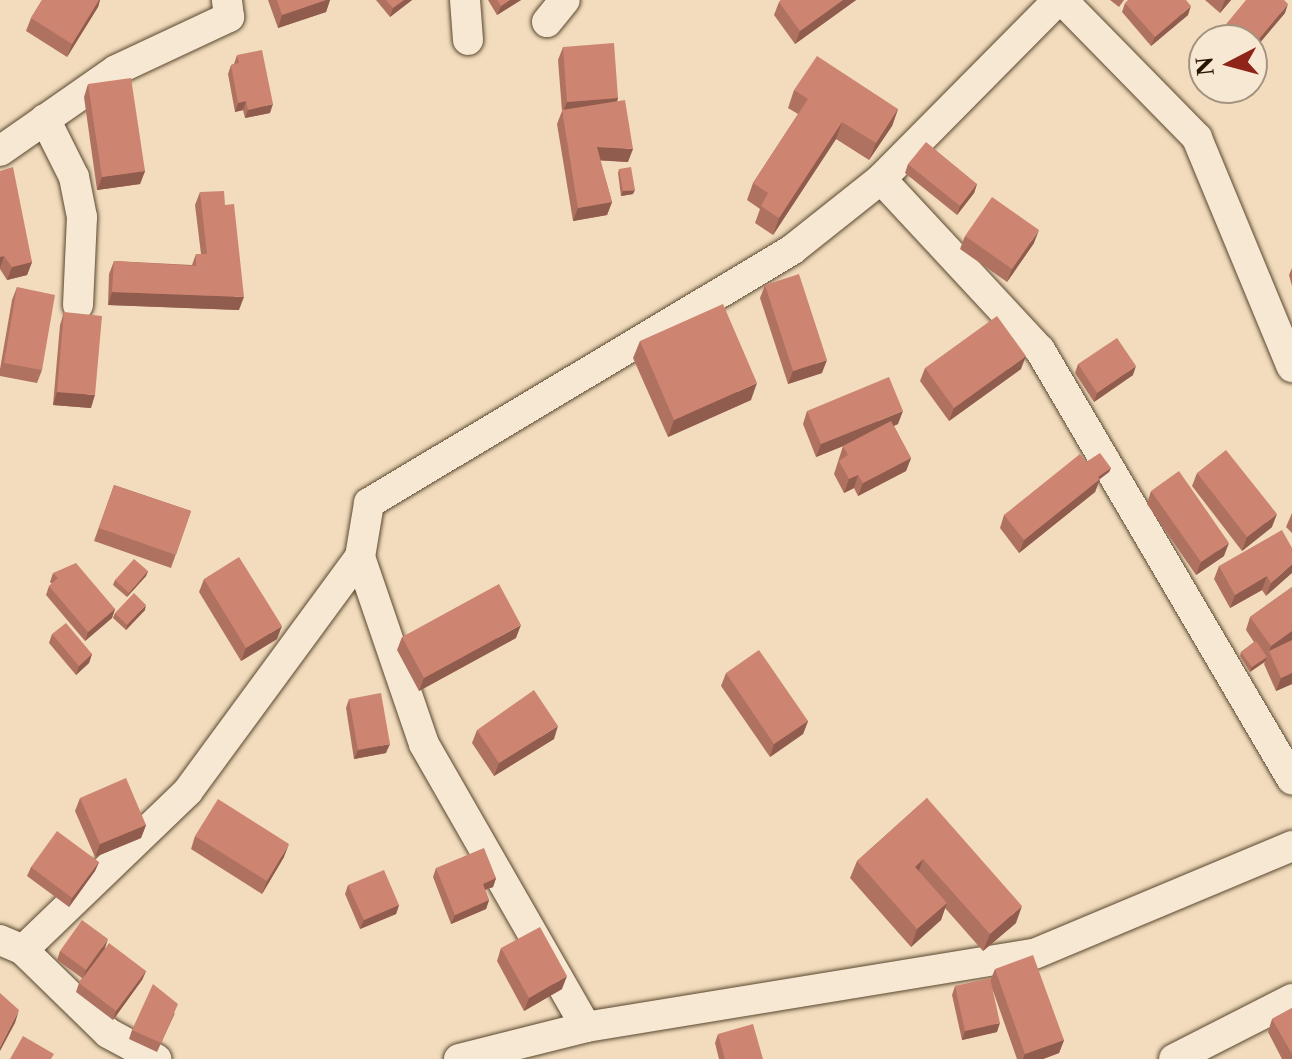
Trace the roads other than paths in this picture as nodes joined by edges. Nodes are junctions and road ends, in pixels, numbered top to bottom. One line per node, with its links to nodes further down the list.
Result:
1 (227, 0): 6 (street)
2 (465, 0): 5 (street)
3 (1062, 0): 4 (street); 8 (street); 10 (street)
4 (1087, 0)
5 (468, 40)
6 (45, 119): 7 (street); 9 (street)
7 (0, 151)
8 (881, 179): 11 (street); 12 (street)
9 (78, 305)
10 (1292, 367)
11 (360, 557): 14 (street); 16 (street)
12 (1292, 780)
13 (1292, 846): 16 (street)
14 (12, 945): 18 (street)
15 (1292, 999): 19 (street)
16 (586, 1027): 17 (street)
17 (467, 1057)
18 (156, 1059)
19 (1174, 1059)

